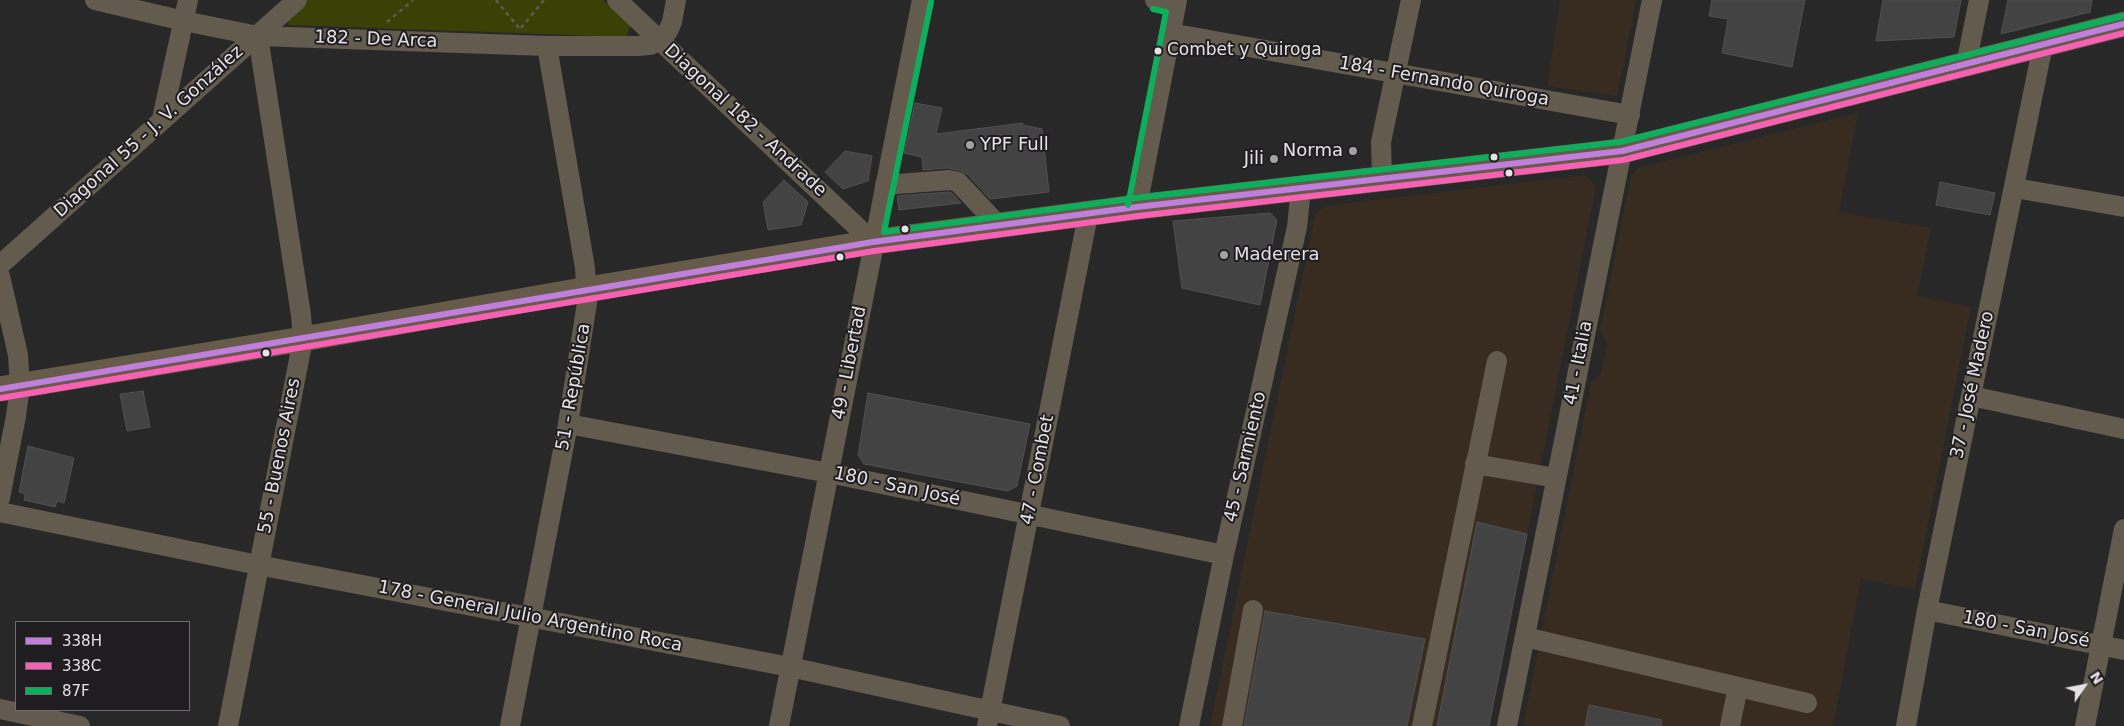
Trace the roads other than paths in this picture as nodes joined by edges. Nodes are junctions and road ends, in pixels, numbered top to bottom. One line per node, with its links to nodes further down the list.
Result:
1 (95, 0): 12 (street, 182 - De Arca)
2 (188, 0): 12 (street)
3 (297, 0): 15 (street, Diagonal 55 - J. V. González)
4 (617, 0): 16 (street, Diagonal 182 - Andrade)
5 (676, 0): 16 (street)
6 (922, 0): 25 (street, 49 - Libertad)
7 (1155, 0): 11 (street)
8 (1411, 0): 20 (street)
9 (1652, 0): 21 (street, 41 - Italia)
10 (1979, 0): 19 (street)
11 (1177, 2): 14 (street)
12 (184, 22): 15 (street, 182 - De Arca); 22 (street)
13 (2124, 24): 18 (main road)
14 (1170, 33): 20 (street, 184 - Fernando Quiroga); 28 (street)
15 (258, 36): 17 (street, 182 - De Arca); 22 (street, Diagonal 55 - J. V. González); 36 (street, 55 - Buenos Aires)
16 (660, 40): 17 (street, 182 - De Arca); 32 (street, Diagonal 182 - Andrade)
17 (540, 45): 35 (street, 51 - República)
18 (2043, 45): 19 (main road); 27 (street, 37 - José Madero)
19 (1966, 65): 23 (main road)
20 (1395, 74): 21 (street, 184 - Fernando Quiroga); 24 (street)
21 (1630, 115): 23 (street, 41 - Italia)
22 (162, 119): 33 (street, Diagonal 55 - J. V. González)
23 (1622, 151): 24 (main road); 44 (street, 41 - Italia)
24 (1382, 178): 26 (main road)
25 (885, 186): 31 (street); 32 (street, 49 - Libertad)
26 (1300, 188): 28 (main road); 49 (street, 45 - Sarmiento)
27 (2015, 188): 29 (street); 39 (street, 37 - José Madero)
28 (1137, 207): 30 (main road)
29 (2124, 208)
30 (1088, 215): 31 (main road); 47 (street, 47 - Combet)
31 (999, 226): 32 (main road)
32 (873, 242): 35 (main road); 43 (street, 49 - Libertad)
33 (0, 265)
34 (0, 276): 38 (street)
35 (588, 288): 36 (main road); 40 (street, 51 - República)
36 (302, 339): 38 (main road); 50 (street, 55 - Buenos Aires)
37 (1497, 361): 42 (street)
38 (10, 388): 45 (street)
39 (1971, 396): 41 (street); 52 (street, 37 - José Madero)
40 (568, 424): 43 (street, 180 - San José); 53 (street, 51 - República)
41 (2124, 429)
42 (1475, 464): 44 (street); 69 (street)
43 (829, 473): 47 (street, 180 - San José); 57 (street, 49 - Libertad)
44 (1556, 478): 54 (street, 41 - Italia)
45 (0, 498)
46 (0, 512): 50 (street, 178 - General Julio Argentino Roca)
47 (1029, 514): 49 (street, 180 - San José); 61 (street, 47 - Combet)
48 (2124, 529): 55 (street)
49 (1224, 555): 67 (street, 45 - Sarmiento)
50 (258, 565): 53 (street, 178 - General Julio Argentino Roca); 63 (street, 55 - Buenos Aires)
51 (1253, 610): 68 (street)
52 (1927, 610): 55 (street, 180 - San José); 72 (street, 37 - José Madero)
53 (532, 618): 57 (street, 178 - General Julio Argentino Roca); 64 (street, 51 - República)
54 (1525, 637): 58 (street); 70 (street, 41 - Italia)
55 (2102, 646): 56 (street, 180 - San José); 73 (street)
56 (2124, 650)
57 (790, 667): 61 (street, 178 - General Julio Argentino Roca); 65 (street, 49 - Libertad)
58 (1738, 687): 59 (street); 71 (street)
59 (1807, 702)
60 (0, 709): 62 (street)
61 (989, 719): 66 (street, 178 - General Julio Argentino Roca)
62 (80, 726)
63 (228, 726)
64 (510, 726)
65 (779, 726)
66 (1060, 726)
67 (1189, 726)
68 (1232, 726)
69 (1422, 726)
70 (1507, 726)
71 (1730, 726)
72 (1906, 726)
73 (2086, 726)

